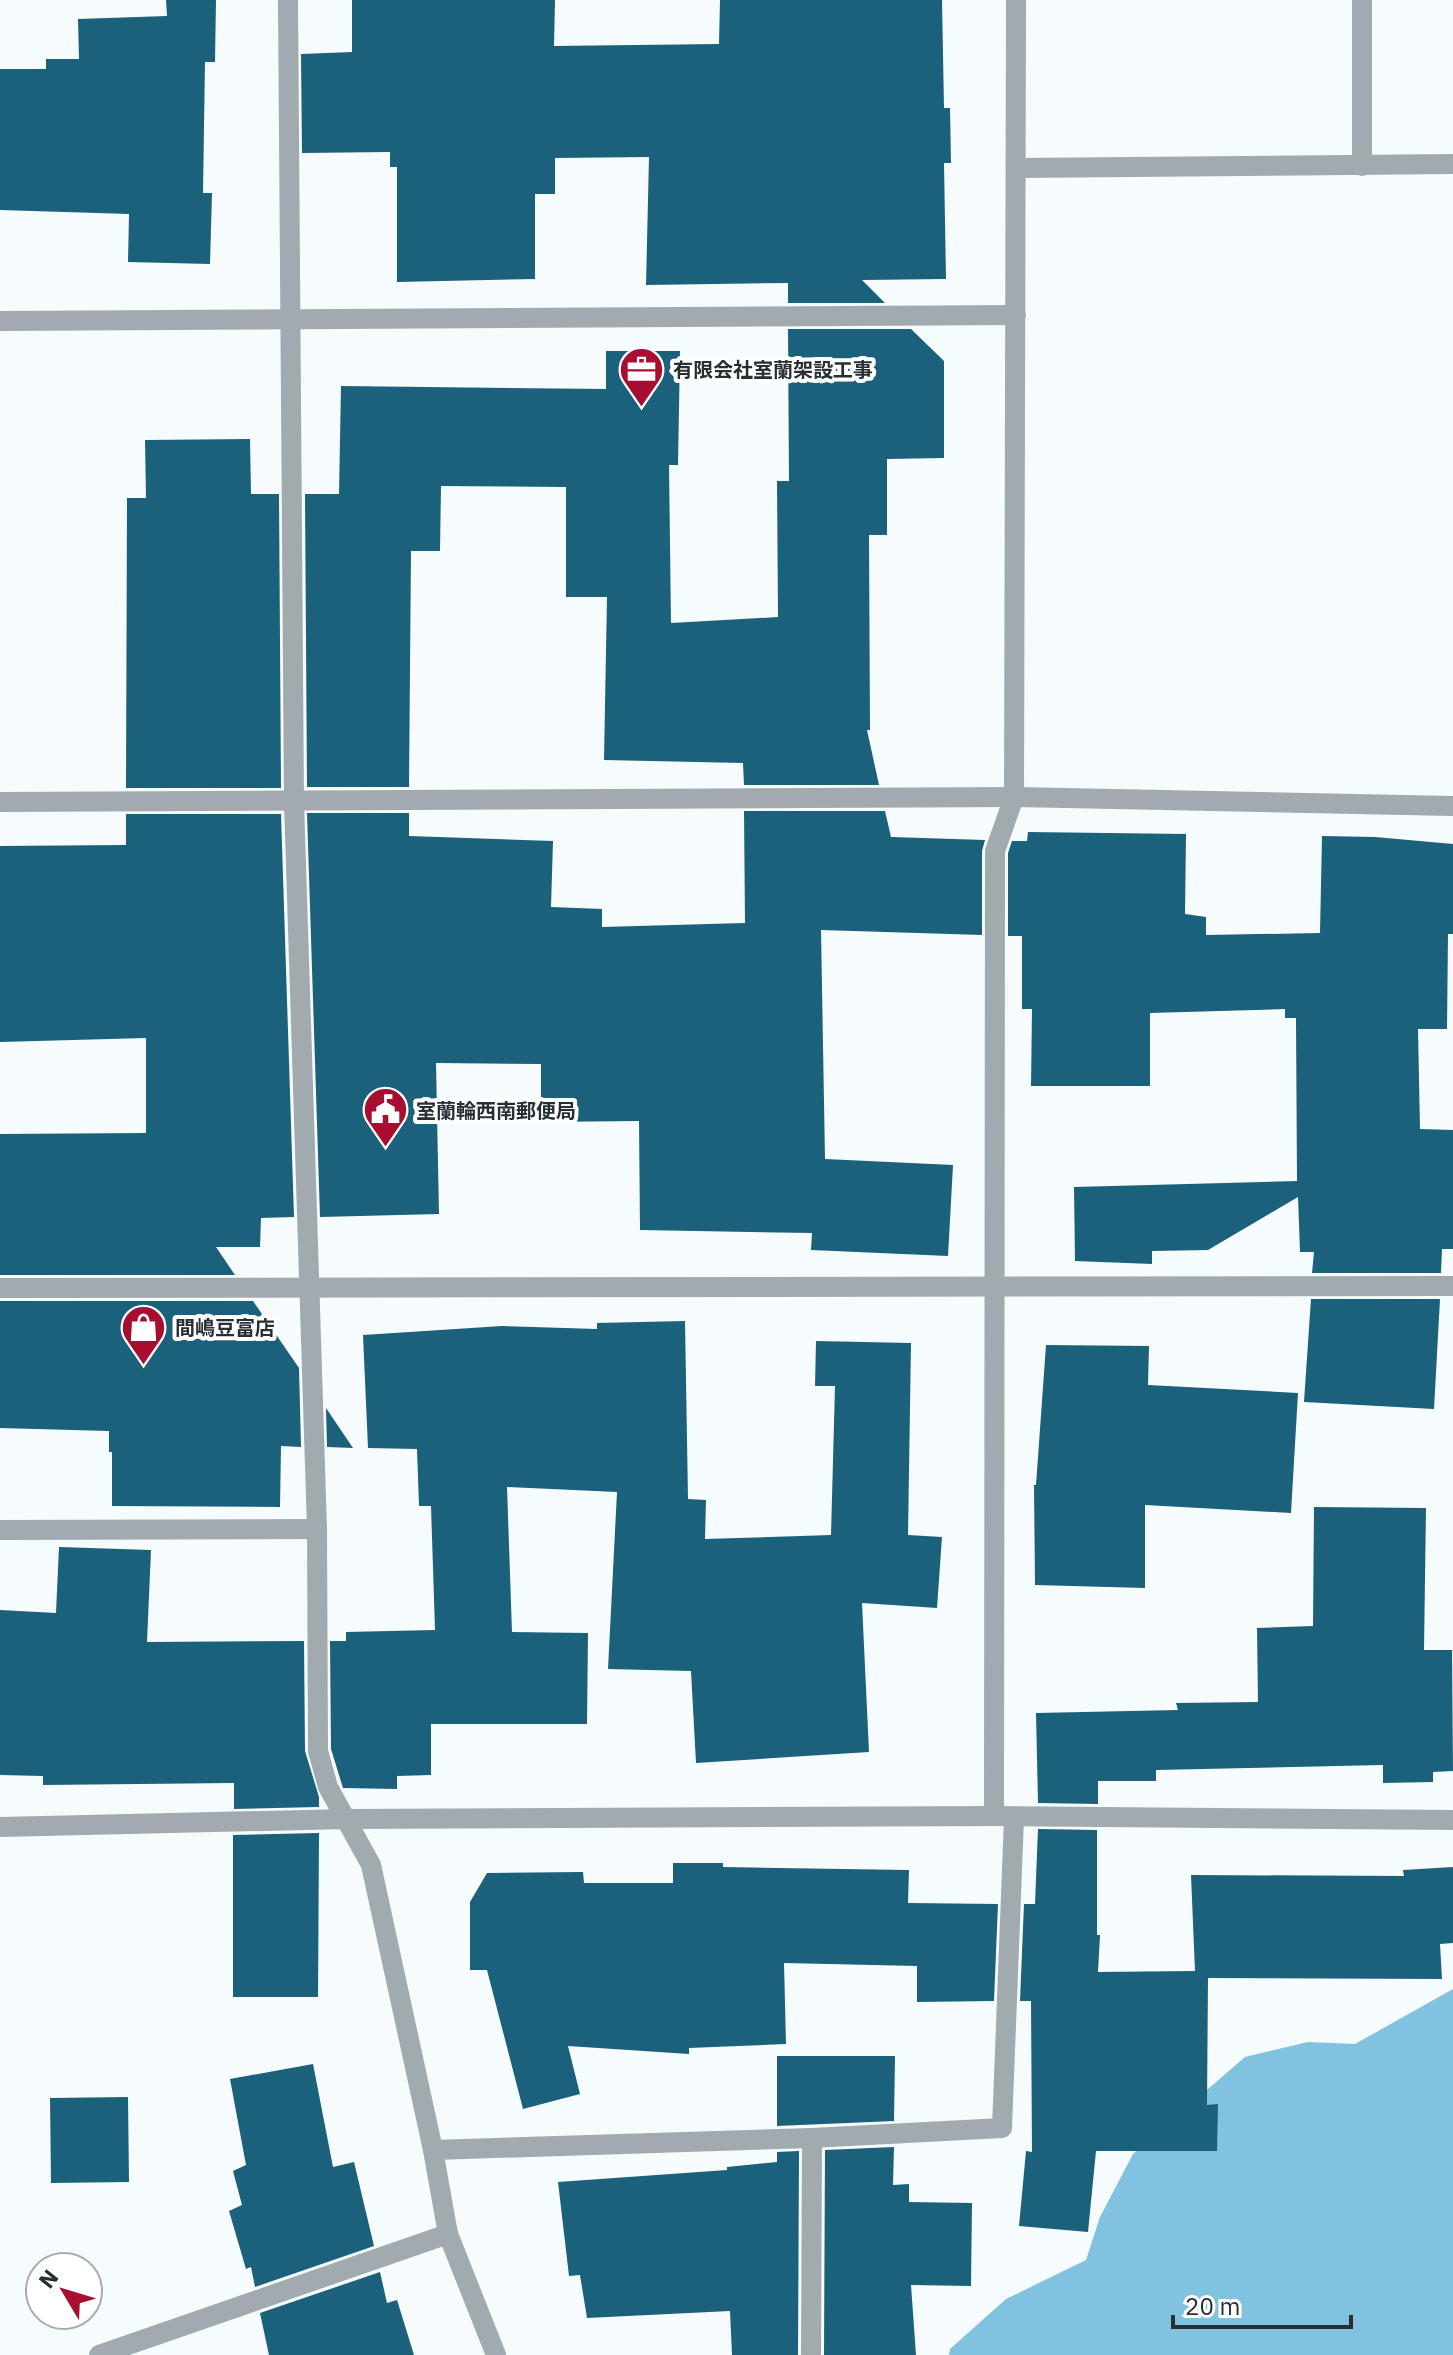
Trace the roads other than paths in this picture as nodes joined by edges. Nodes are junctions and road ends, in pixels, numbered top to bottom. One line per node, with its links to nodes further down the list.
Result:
1 (288, 0): 9 (street)
2 (1016, 0): 6 (street)
3 (1362, 0): 5 (street)
4 (1453, 164): 5 (street)
5 (1362, 166): 6 (street)
6 (1017, 168): 7 (street)
7 (1016, 315): 9 (street); 10 (street)
8 (0, 321): 9 (street)
9 (291, 321): 12 (street)
10 (1014, 797): 12 (street); 13 (street); 14 (street)
11 (0, 802): 12 (street)
12 (294, 802): 17 (street)
13 (1453, 806)
14 (995, 1285): 15 (street); 17 (street); 20 (street)
15 (1453, 1286)
16 (0, 1288): 17 (street)
17 (309, 1289): 18 (street)
18 (317, 1529): 19 (street); 21 (street)
19 (0, 1530)
20 (1004, 1817): 21 (street); 22 (street); 24 (street)
21 (347, 1819): 23 (street); 25 (street)
22 (1453, 1820)
23 (0, 1827)
24 (812, 2138): 25 (street); 29 (street)
25 (433, 2150): 26 (street)
26 (448, 2234): 27 (street); 28 (street)
27 (99, 2355)
28 (496, 2355)
29 (811, 2355)

